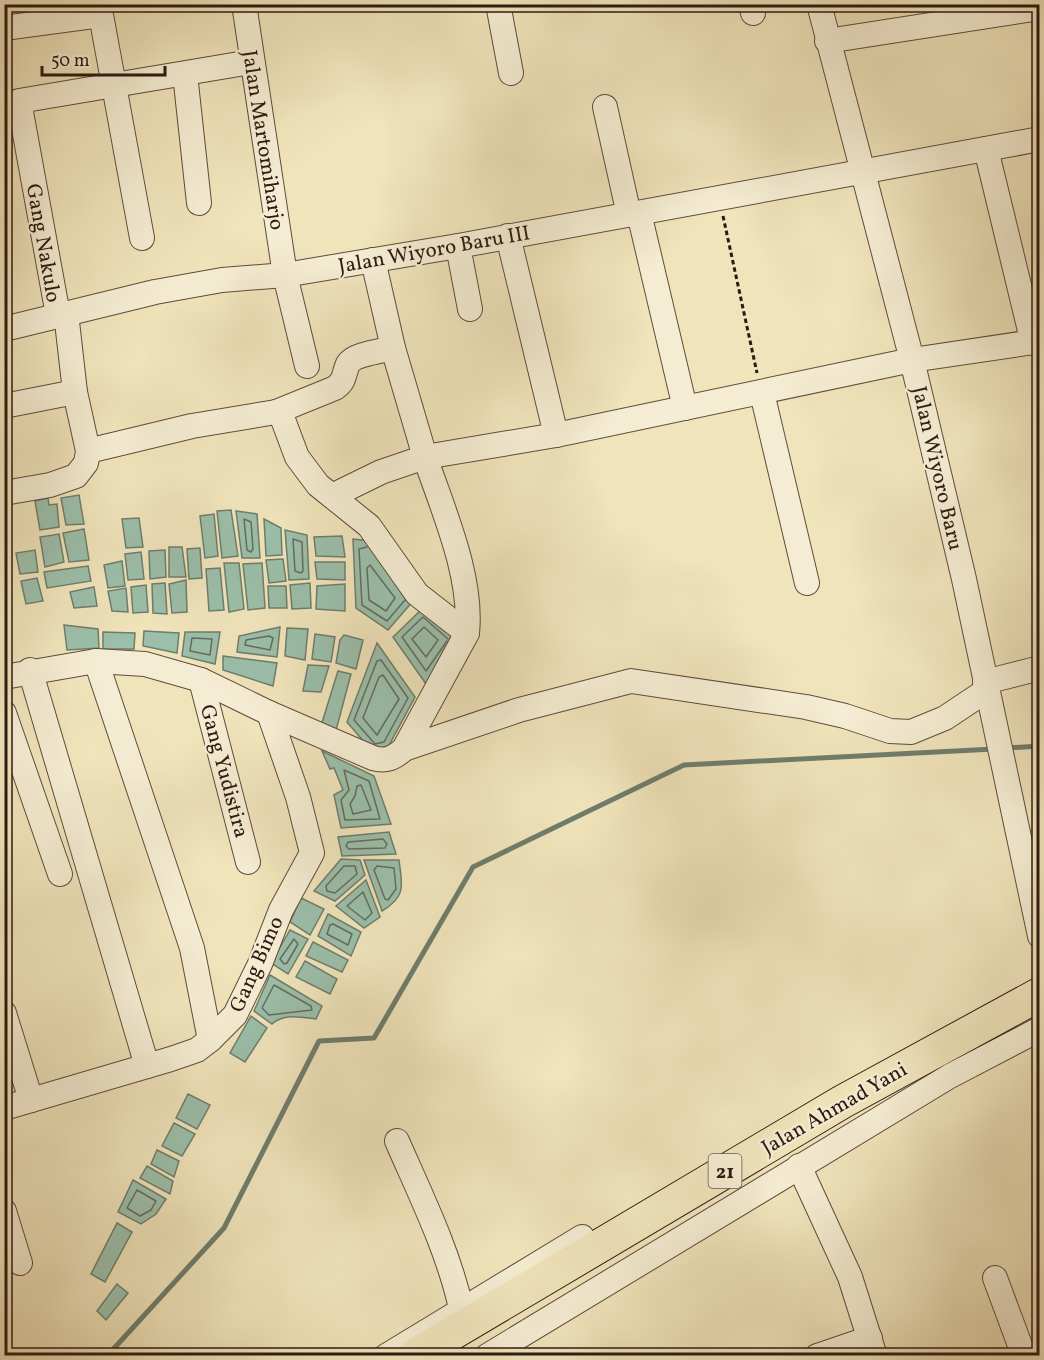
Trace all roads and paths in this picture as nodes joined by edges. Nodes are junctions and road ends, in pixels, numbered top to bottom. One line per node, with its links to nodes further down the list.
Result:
1 (244, 4): 8 (street, Jalan Martomiharjo)
2 (498, 4): 9 (street)
3 (819, 4): 7 (street, Jalan Wiyoro Baru)
4 (1040, 8): 7 (street)
5 (100, 10): 6 (street); 11 (street)
6 (4, 28)
7 (827, 41): 16 (street, Jalan Wiyoro Baru)
8 (251, 62): 10 (street); 24 (street, Jalan Martomiharjo)
9 (511, 73)
10 (185, 74): 11 (street); 18 (street)
11 (114, 87): 13 (street, Gang Nakulo); 21 (street)
12 (605, 107): 19 (street)
13 (15, 137): 26 (street, Gang Nakulo)
14 (1040, 139): 15 (street, Jalan Wiyoro Baru III)
15 (986, 149): 16 (street, Jalan Wiyoro Baru III); 28 (street)
16 (865, 172): 17 (street, Jalan Wiyoro Baru III); 30 (street, Jalan Wiyoro Baru)
17 (720, 199): 19 (street, Jalan Wiyoro Baru III); 33 (path)
18 (199, 203)
19 (634, 214): 20 (street, Jalan Wiyoro Baru III); 35 (street)
20 (508, 236): 22 (street, Jalan Wiyoro Baru III); 37 (street)
21 (141, 238)
22 (458, 246): 23 (street, Jalan Wiyoro Baru III); 25 (street)
23 (373, 260): 24 (street, Jalan Wiyoro Baru III); 29 (street)
24 (285, 275): 26 (street, Jalan Wiyoro Baru III); 31 (street, Jalan Martomiharjo)
25 (470, 309)
26 (62, 314): 27 (street, Jalan Wiyoro Baru III); 32 (street, Gang Nakulo)
27 (4, 329)
28 (1036, 342): 30 (street)
29 (393, 348): 36 (street); 39 (street)
30 (912, 360): 33 (street); 49 (street, Jalan Wiyoro Baru)
31 (306, 366)
32 (75, 392): 34 (street); 38 (street, Gang Nakulo)
33 (762, 393): 35 (street); 42 (street)
34 (4, 406)
35 (685, 408): 37 (street)
36 (276, 412): 38 (street); 41 (street)
37 (556, 435): 39 (street)
38 (88, 451): 40 (street)
39 (425, 457): 41 (street); 43 (street)
40 (4, 493)
41 (332, 496): 43 (street)
42 (807, 583)
43 (466, 633): 52 (street)
44 (96, 661): 46 (street); 48 (street); 61 (street)
45 (1040, 668): 49 (street)
46 (30, 670): 47 (street); 63 (street)
47 (4, 676)
48 (201, 680): 51 (street); 53 (street, Gang Yudistira)
49 (986, 686): 52 (street); 55 (street, Jalan Wiyoro Baru)
50 (4, 713): 54 (street)
51 (269, 713): 52 (street); 61 (street, Gang Bimo)
52 (394, 755)
53 (248, 862)
54 (60, 874)
55 (1040, 936)
56 (1040, 977): 62 (street)
57 (1040, 994): 62 (highway, Jalan Ahmad Yani / 21)
58 (1040, 1012): 75 (highway, Jalan Ahmad Yani / 21)
59 (4, 1013): 64 (street)
60 (1040, 1029): 67 (street)
61 (210, 1040): 63 (street, Gang Bimo)
62 (905, 1058): 71 (street); 74 (highway, Jalan Ahmad Yani / 21)
63 (147, 1066): 64 (street, Gang Bimo)
64 (31, 1100): 65 (street, Gang Bimo)
65 (4, 1108)
66 (397, 1142): 71 (street)
67 (799, 1166): 72 (street); 76 (street)
68 (4, 1211): 69 (street)
69 (20, 1263)
70 (995, 1278): 78 (street)
71 (461, 1308): 73 (street)
72 (873, 1347): 77 (street)
73 (386, 1356)
74 (414, 1356)
75 (456, 1356)
76 (487, 1356)
77 (817, 1356)
78 (1024, 1356)

